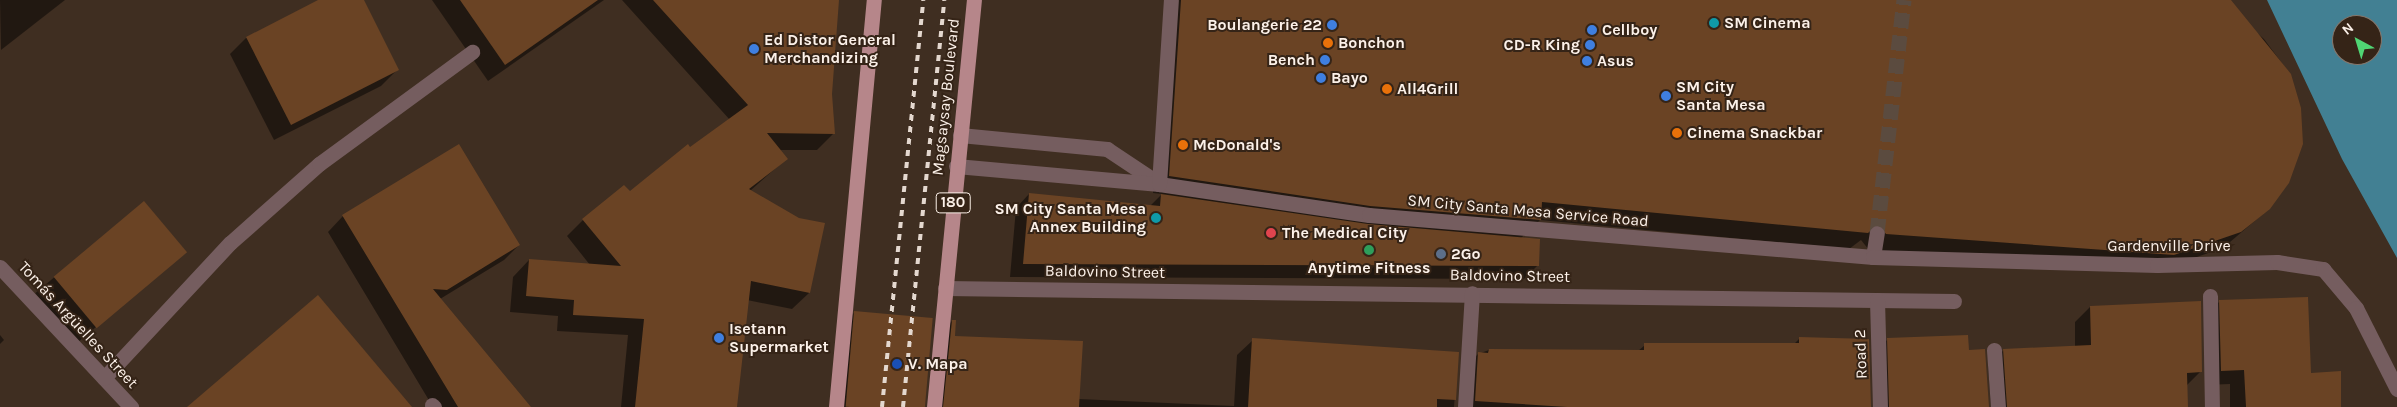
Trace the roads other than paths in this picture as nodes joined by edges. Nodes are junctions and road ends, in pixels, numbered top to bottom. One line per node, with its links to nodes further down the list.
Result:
1 (874, 0): 20 (main road)
2 (974, 0): 5 (main road, Magsaysay Boulevard / 180)
3 (1171, 0): 7 (street)
4 (472, 52): 17 (street)
5 (960, 135): 6 (main road, Magsaysay Boulevard / 180); 7 (street, SM City Santa Mesa Service Road)
6 (956, 166): 7 (street, SM City Santa Mesa Service Road); 11 (main road, Magsaysay Boulevard / 180)
7 (1159, 184): 9 (street, SM City Santa Mesa Service Road)
8 (1877, 234): 9 (street)
9 (1873, 257): 18 (street, Gardenville Drive)
10 (0, 267): 17 (street, Tomás Argüelles Street)
11 (945, 288): 12 (street, Baldovino Street); 21 (main road, Magsaysay Boulevard / 180)
12 (1472, 293): 14 (street, Baldovino Street); 22 (street)
13 (2210, 296): 25 (street)
14 (1877, 300): 15 (street, Baldovino Street); 23 (street, Road 2)
15 (1954, 301)
16 (1994, 350): 24 (street)
17 (104, 378): 19 (street, Tomás Argüelles Street)
18 (2397, 388)
19 (131, 407)
20 (836, 407)
21 (934, 407)
22 (1465, 407)
23 (1880, 407)
24 (1998, 407)
25 (2212, 407)

